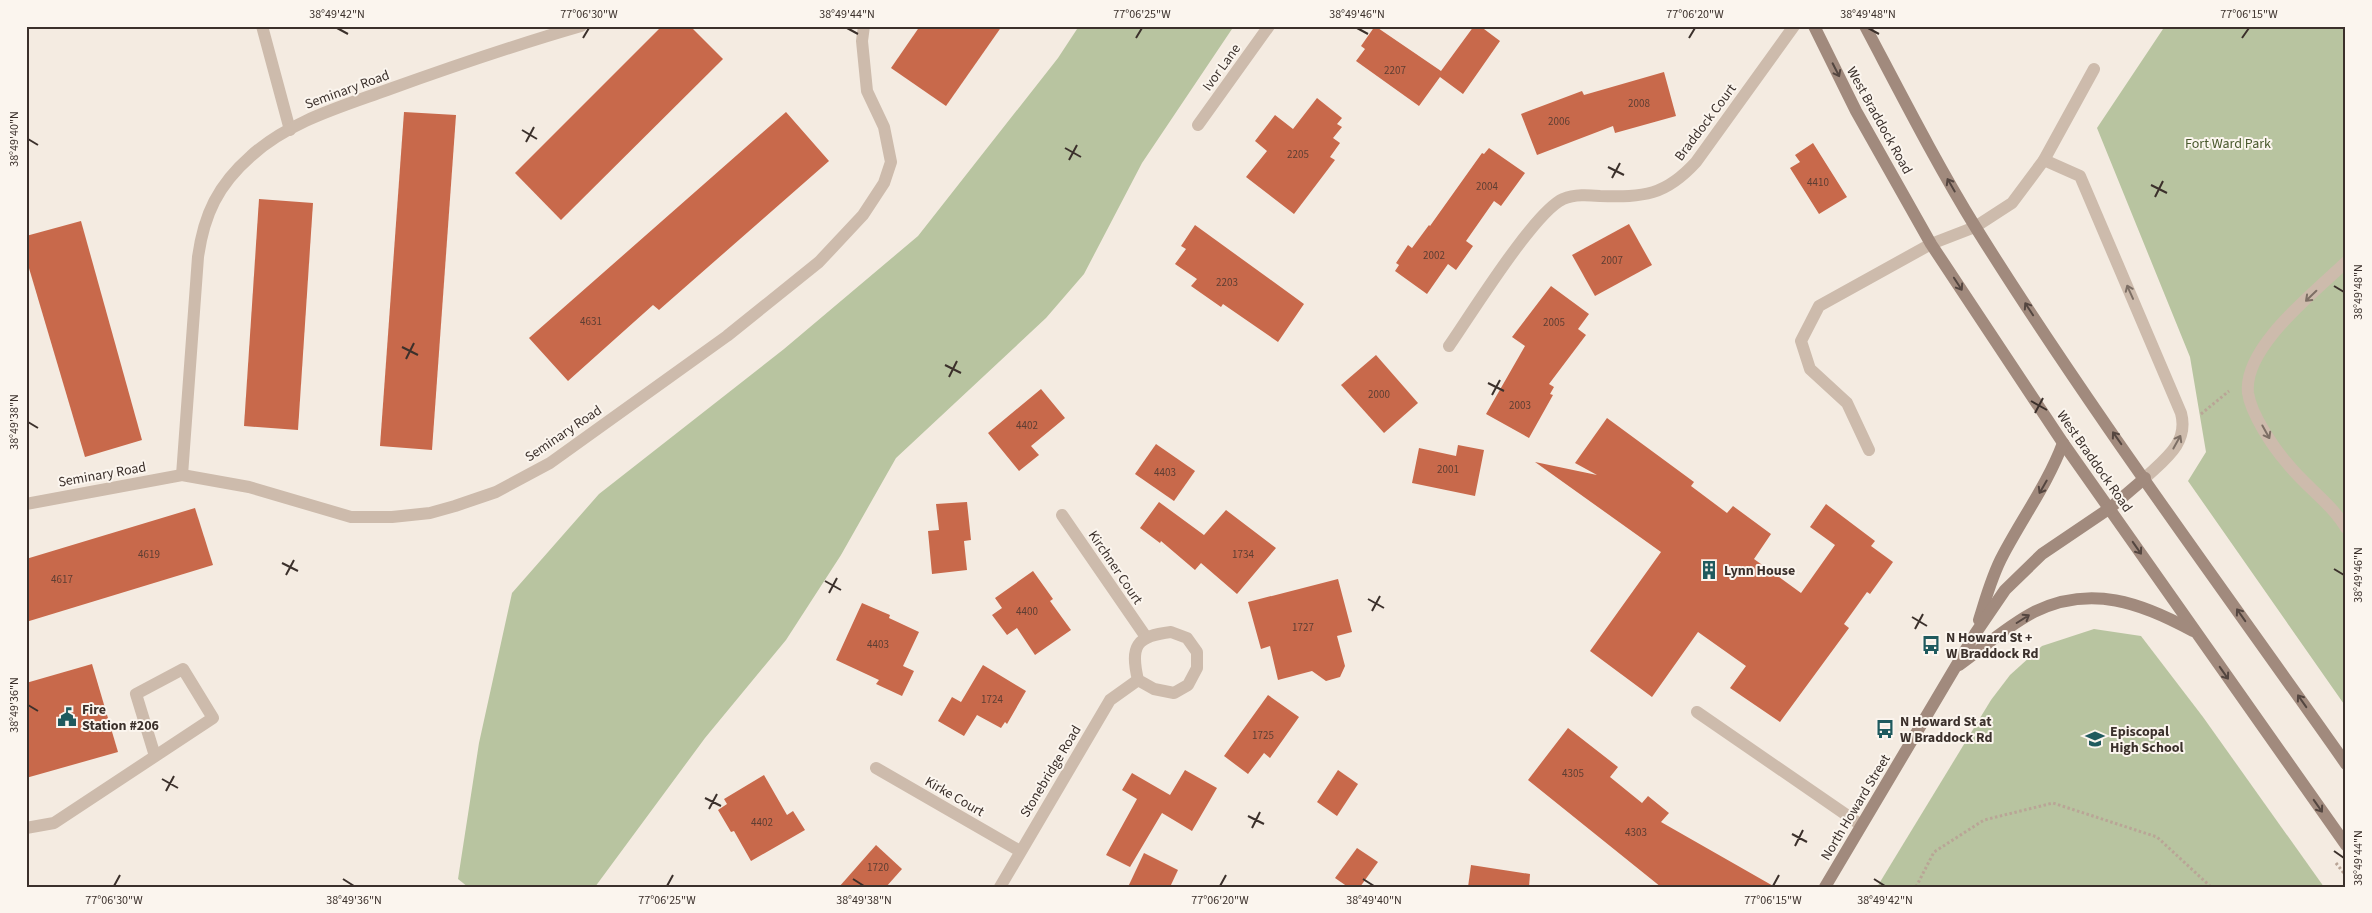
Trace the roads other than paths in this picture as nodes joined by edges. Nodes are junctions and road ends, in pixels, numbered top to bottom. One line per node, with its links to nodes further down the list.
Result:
1 (262, 26): 10 (street)
2 (581, 26): 10 (street, Seminary Road)
3 (864, 26): 18 (street, Seminary Road)
4 (1269, 26): 9 (street, Ivor Lane)
5 (1794, 26): 15 (street, Braddock Court)
6 (1814, 26): 13 (main road, West Braddock Road, one-way to 13)
7 (1865, 26): 12 (main road, one-way to 7)
8 (2094, 69): 11 (street)
9 (1198, 125)
10 (290, 130): 18 (street, Seminary Road)
11 (2044, 160): 12 (street); 19 (street, one-way to 11)
12 (1976, 227): 13 (street); 19 (main road, one-way to 12)
13 (1932, 244): 16 (main road, West Braddock Road, one-way to 16); 17 (street)
14 (2346, 262): 23 (street, one-way to 23)
15 (1449, 346)
16 (2062, 442): 21 (main road, West Braddock Road); 25 (main road, one-way to 25)
17 (1869, 450)
18 (182, 475): 20 (street, Seminary Road)
19 (2145, 478): 21 (main road, North Howard Street); 31 (main road, one-way to 19)
20 (26, 504)
21 (2110, 508): 24 (main road, West Braddock Road, one-way to 24); 25 (main road, North Howard Street)
22 (1062, 515): 26 (street, Kirchner Court)
23 (2346, 528)
24 (2196, 633): 27 (main road, one-way to 24); 35 (main road, West Braddock Road, one-way to 35)
25 (1975, 634): 27 (main road, North Howard Street)
26 (1146, 637): 28 (street); 28 (street)
27 (1955, 668): 33 (main road, North Howard Street)
28 (1138, 680): 36 (street, Stonebridge Road)
29 (1697, 712): 33 (street)
30 (156, 756): 30 (street); 34 (street)
31 (2346, 764)
32 (876, 768): 36 (street, Kirke Court)
33 (1861, 825): 38 (main road, North Howard Street)
34 (26, 828)
35 (2346, 845)
36 (1020, 851): 37 (street, Stonebridge Road)
37 (1000, 887)
38 (1825, 887)

